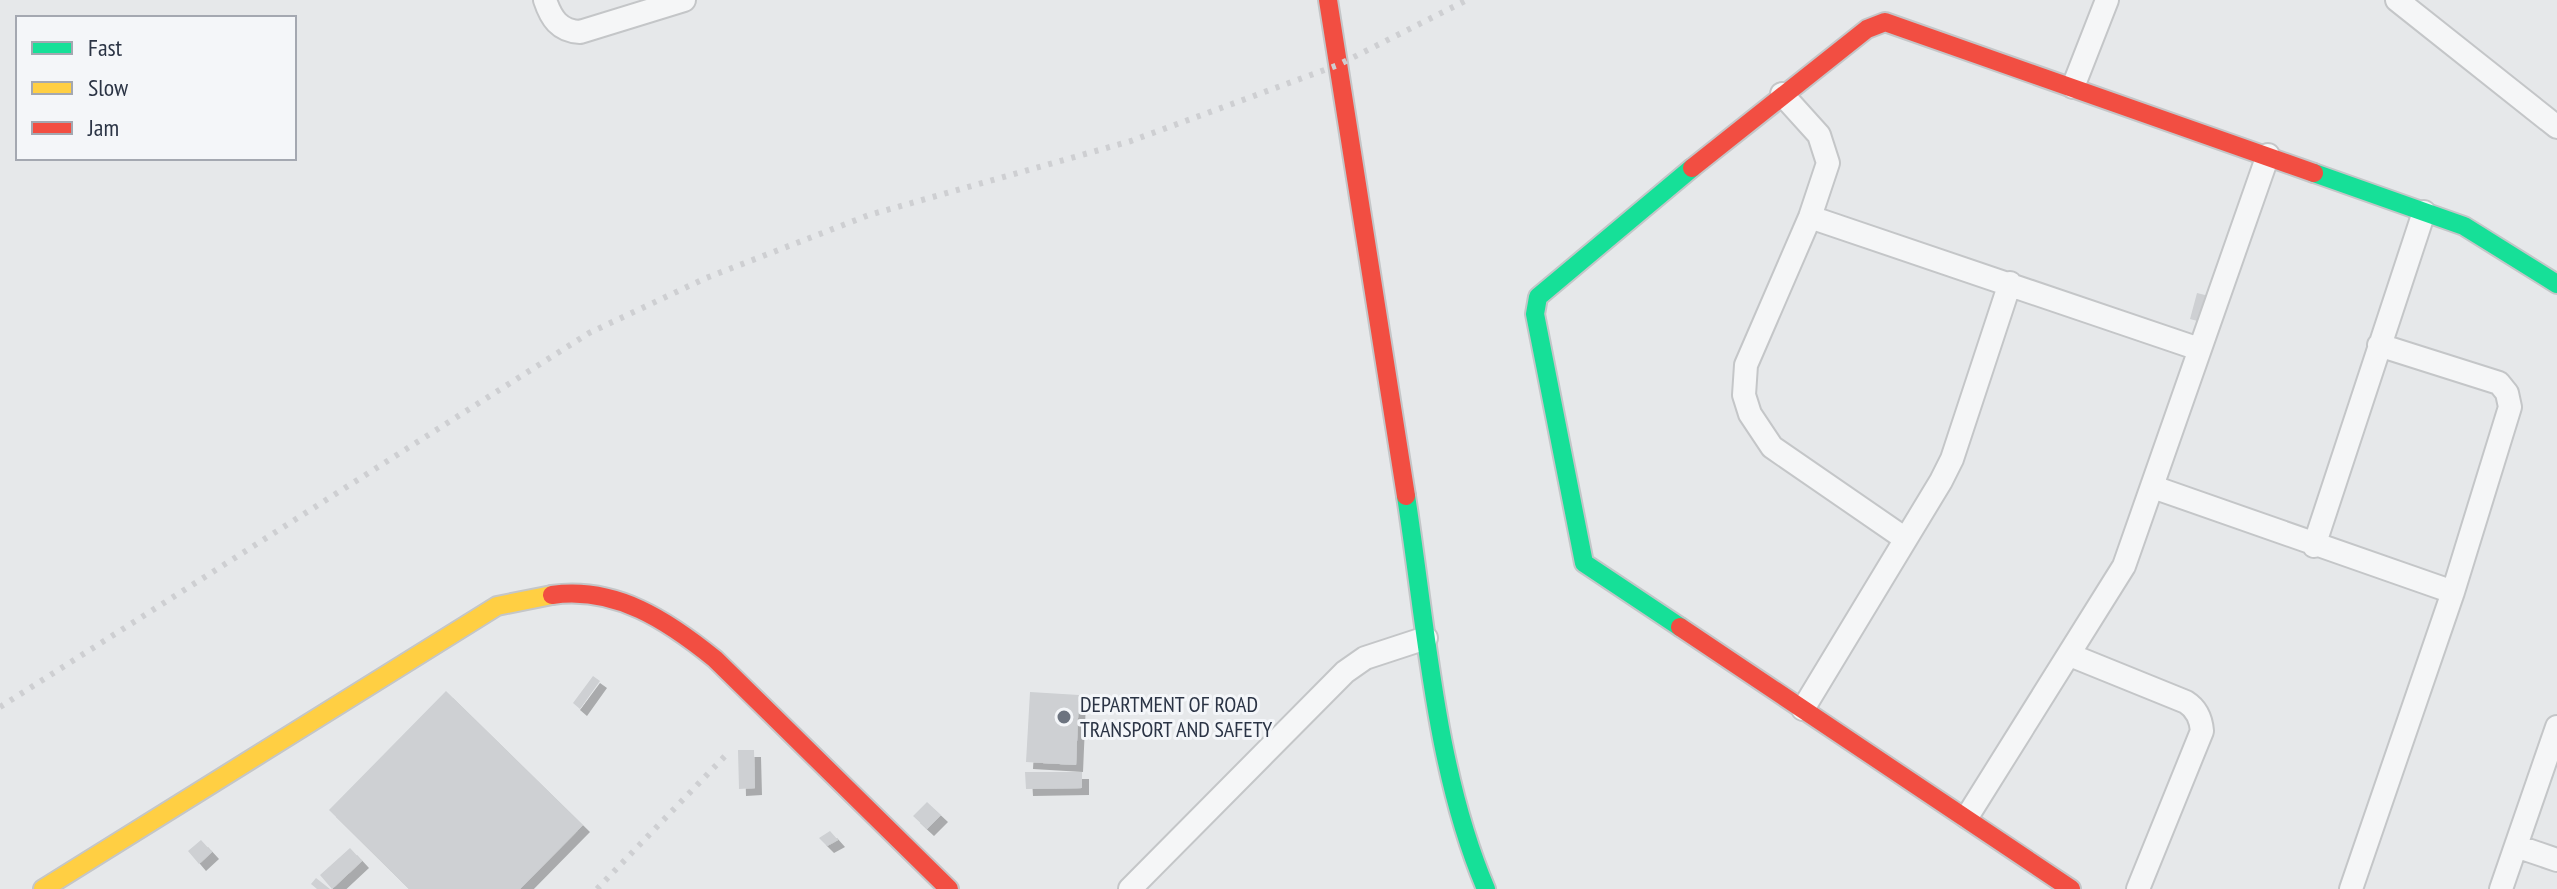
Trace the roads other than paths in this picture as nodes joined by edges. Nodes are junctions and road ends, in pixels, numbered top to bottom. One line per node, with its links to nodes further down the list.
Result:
1 (545, 0): 2 (street)
2 (684, 0)
3 (1328, 0): 20 (street)
4 (2107, 0): 6 (street)
5 (2397, 0): 8 (street)
6 (2073, 87): 7 (street); 9 (street)
7 (1782, 94): 11 (street); 22 (street)
8 (2557, 127)
9 (2268, 155): 10 (street); 15 (street)
10 (2424, 212): 13 (street); 14 (street)
11 (1810, 217): 12 (street); 17 (street)
12 (2010, 283): 15 (street); 17 (street)
13 (2557, 284)
14 (2379, 345): 18 (street); 19 (street)
15 (2199, 349): 16 (street)
16 (2153, 487): 18 (street); 21 (street)
17 (1904, 538): 22 (street)
18 (2314, 546): 19 (street)
19 (2453, 592): 33 (street)
20 (1426, 638): 29 (street); 30 (street)
21 (2070, 655): 24 (street); 32 (street)
22 (1803, 709): 24 (street)
23 (2557, 727): 25 (street)
24 (1967, 817): 31 (street)
25 (2516, 846): 26 (street); 34 (street)
26 (2557, 860)
27 (43, 889): 28 (street)
28 (949, 889)
29 (1130, 889)
30 (1486, 889)
31 (2071, 889)
32 (2138, 889)
33 (2351, 889)
34 (2501, 889)

